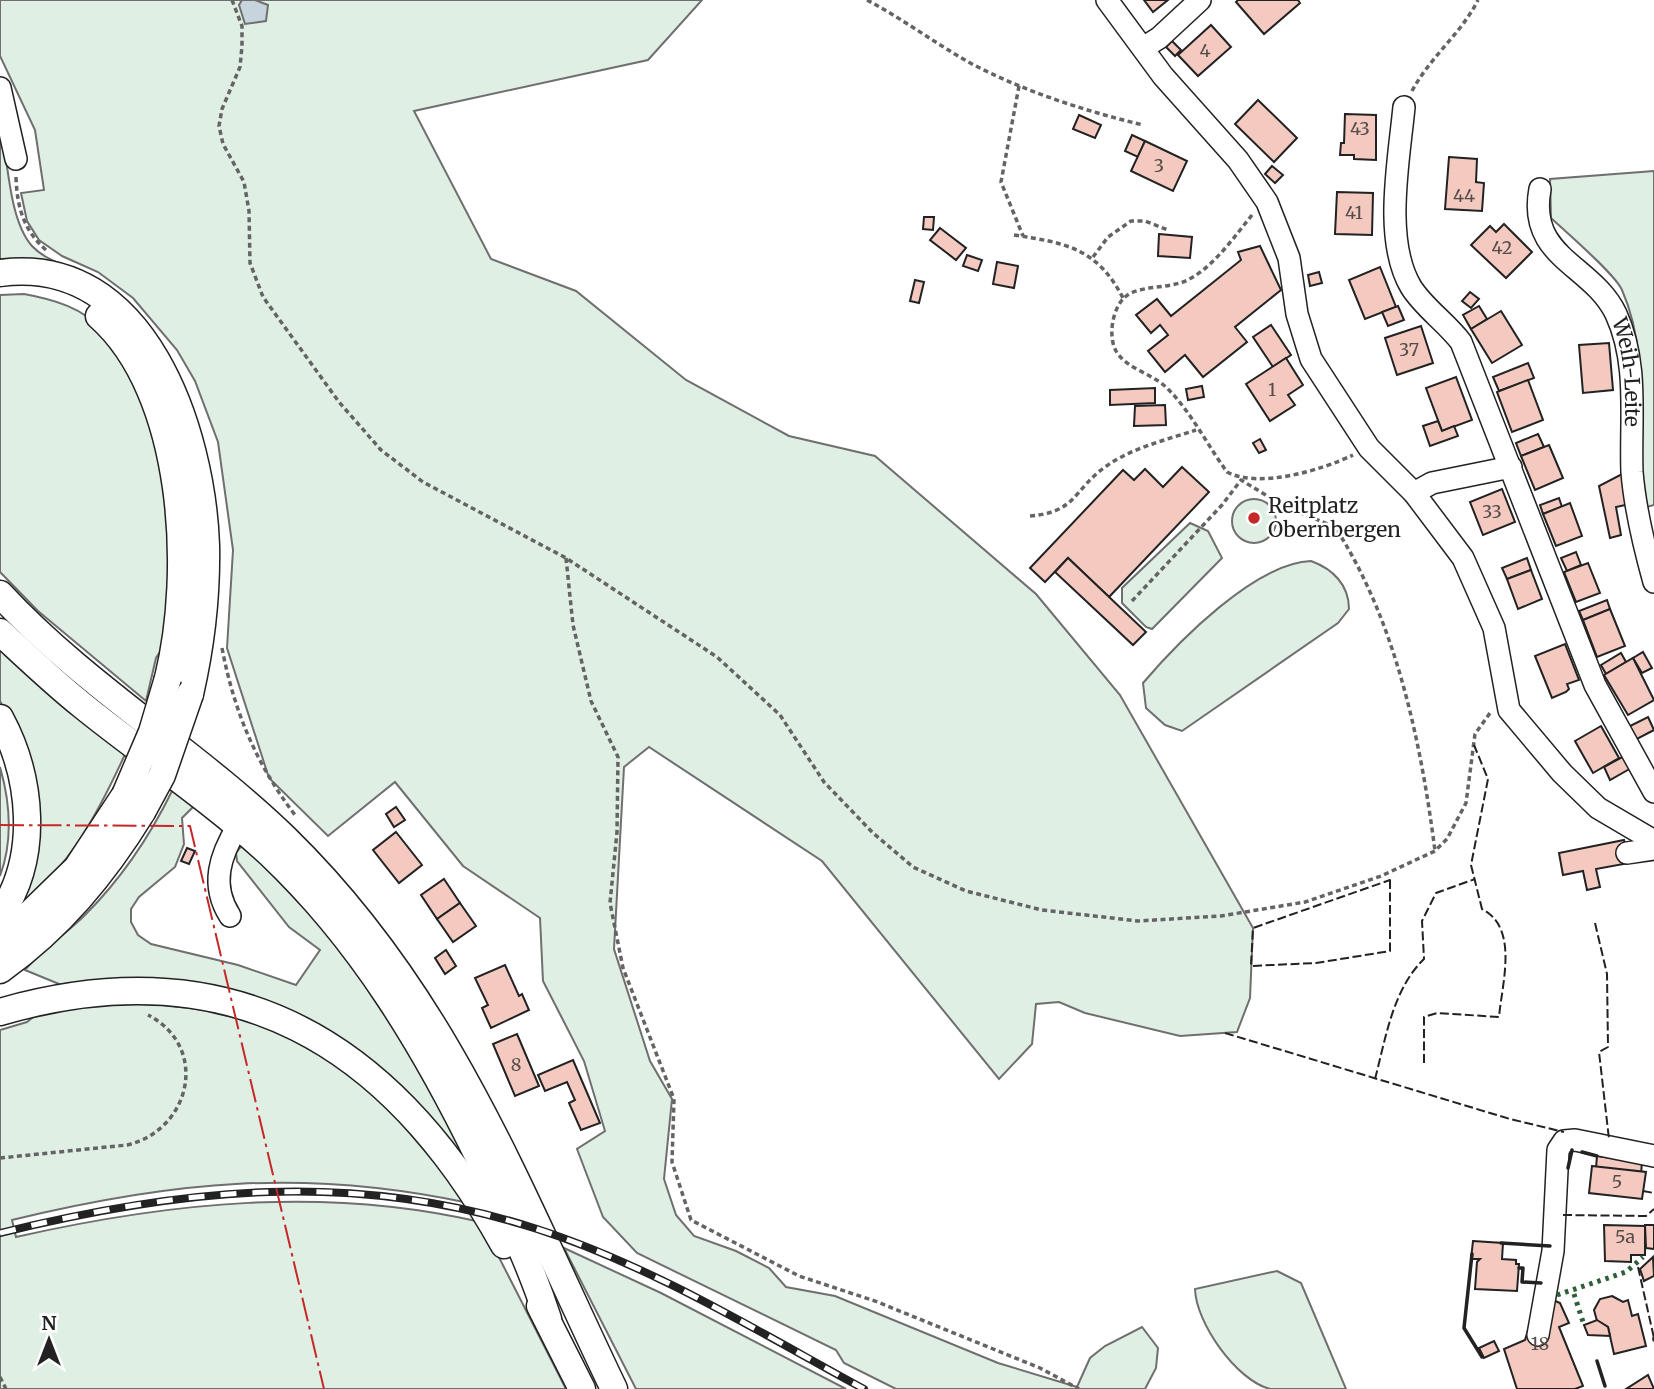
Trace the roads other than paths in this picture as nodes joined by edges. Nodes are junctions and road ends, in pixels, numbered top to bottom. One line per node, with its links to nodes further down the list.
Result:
1 (1107, 0): 3 (street)
2 (1200, 0): 3 (street)
3 (1143, 48): 11 (street)
4 (0, 88): 6 (street)
5 (1404, 107): 10 (street)
6 (16, 159)
7 (1539, 189): 12 (street, Weih-Leite)
8 (0, 273): 17 (main road, bridge)
9 (0, 287): 17 (main road, bridge)
10 (1511, 467): 11 (street); 16 (street)
11 (1414, 493): 19 (street)
12 (1654, 582)
13 (0, 594): 31 (main road)
14 (0, 632): 18 (main road)
15 (0, 718): 22 (main road)
16 (1654, 792)
17 (134, 804): 24 (main road); 25 (main road)
18 (238, 826): 23 (street); 28 (main road)
19 (1654, 841)
20 (1654, 849): 21 (street)
21 (1627, 853)
22 (0, 915)
23 (230, 916)
24 (0, 943)
25 (0, 970)
26 (0, 1012): 28 (main road)
27 (1654, 1156): 29 (street)
28 (548, 1319): 30 (main road)
29 (1538, 1335)
30 (582, 1389)
31 (614, 1389)

